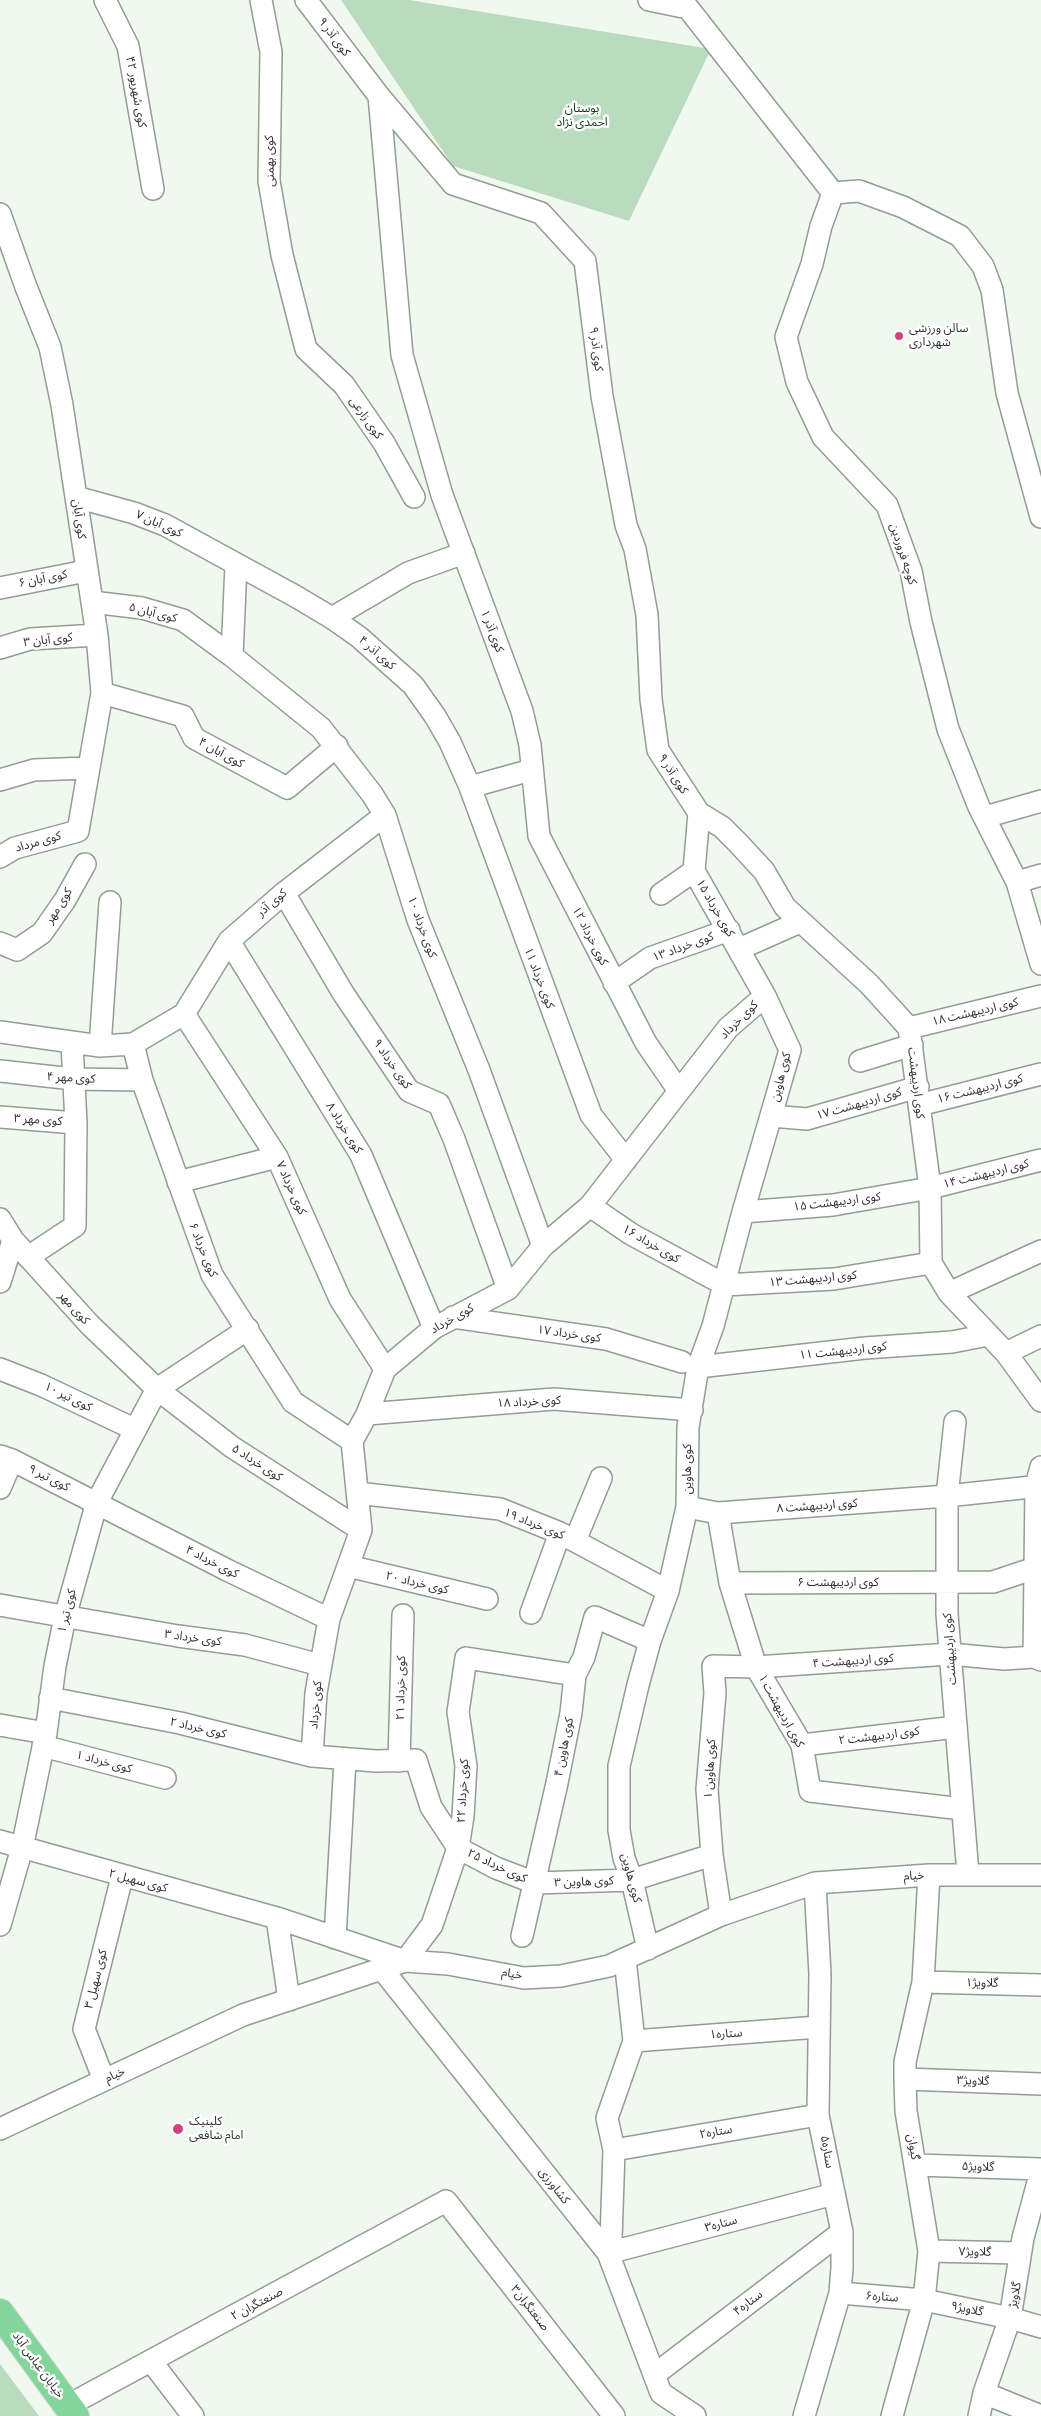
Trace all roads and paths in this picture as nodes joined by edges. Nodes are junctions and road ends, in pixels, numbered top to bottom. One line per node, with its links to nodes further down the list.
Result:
1 (105, 0): 6 (street, کوی شهریور ۴۲)
2 (261, 0): 9 (street, کوی بهمنی)
3 (306, 0): 5 (street, کوی آذر ۹)
4 (649, 0): 7 (street)
5 (379, 96): 13 (street, کوی آذر ۱); 29 (street, کوی آذر ۹)
6 (153, 189)
7 (833, 193): 12 (street); 31 (street, کوچه فروردین)
8 (0, 214): 10 (street, کوی آبان)
9 (306, 349): 11 (street, کوی زارعی)
10 (76, 497): 14 (street, کوی آبان ۷); 15 (street, کوی آبان)
11 (414, 497)
12 (1041, 516)
13 (464, 553): 18 (street); 25 (street, کوی آذر ۱)
14 (236, 565): 18 (street, کوی آذر ۴); 21 (street)
15 (86, 571): 16 (street, کوی آبان ۶); 17 (street, کوی آبان)
16 (0, 588)
17 (92, 602): 19 (street, کوی آبان); 21 (street, کوی آبان ۵)
18 (332, 618): 27 (street, کوی آذر ۴)
19 (97, 635): 20 (street, کوی آبان ۳); 22 (street, کوی آبان)
20 (0, 648)
21 (232, 656): 23 (street, کوی خرداد ۱۰)
22 (102, 693): 23 (street, کوی آبان ۴); 24 (street, کوی آبان)
23 (336, 746): 30 (street, کوی خرداد ۱۰)
24 (88, 768): 26 (street); 32 (street, کوی آبان)
25 (531, 770): 27 (street); 47 (street, کوی خرداد ۱۲)
26 (0, 780)
27 (470, 788): 67 (street, کوی خرداد ۱۱)
28 (1041, 800): 31 (street)
29 (700, 813): 35 (street, کوی خرداد ۱۵); 41 (street)
30 (385, 815): 38 (street, کوی آذر); 75 (street, کوی خرداد ۱۰)
31 (985, 817): 37 (street, کوچه فروردین)
32 (78, 831): 33 (street, کوی مرداد)
33 (0, 857)
34 (84, 864): 44 (street, کوی مهر)
35 (694, 871): 39 (street); 42 (street, کوی خرداد ۱۵)
36 (1041, 875): 37 (street)
37 (1017, 882): 46 (street, کوچه فروردین)
38 (284, 893): 43 (street, کوی آذر); 81 (street, کوی خرداد ۹)
39 (661, 894)
40 (110, 902): 55 (street)
41 (800, 922): 45 (street); 52 (street)
42 (729, 930): 45 (street, کوی خرداد ۱۵); 47 (street, کوی خرداد ۱۳)
43 (229, 941): 50 (street, کوی آذر); 84 (street, کوی خرداد ۸)
44 (0, 943)
45 (739, 949): 48 (street, کوی خرداد ۱۵)
46 (1041, 964)
47 (614, 983): 61 (street, کوی خرداد ۱۲)
48 (765, 996): 61 (street, کوی خرداد); 63 (street, کوی هاوین)
49 (1041, 996): 52 (street, کوی اردیبهشت ۱۸)
50 (184, 1014): 54 (street); 66 (street, کوی خرداد ۷)
51 (0, 1032): 53 (street)
52 (910, 1036): 56 (street, کوی اردیبهشت ۱۸); 62 (street, کوی اردیبهشت)
53 (72, 1043): 55 (street); 59 (street)
54 (133, 1044): 55 (street); 60 (street, کوی خرداد ۶)
55 (100, 1046)
56 (860, 1061)
57 (0, 1071): 59 (street, کوی مهر ۴)
58 (1041, 1074): 62 (street, کوی اردیبهشت ۱۶)
59 (73, 1079): 60 (street, کوی مهر ۴); 65 (street)
60 (142, 1080): 69 (street, کوی خرداد ۶)
61 (679, 1091): 67 (street, کوی خرداد)
62 (919, 1096): 63 (street, کوی اردیبهشت ۱۷); 70 (street, کوی اردیبهشت)
63 (771, 1116): 72 (street, کوی هاوین)
64 (0, 1117): 65 (street, کوی مهر ۳)
65 (76, 1122): 77 (street)
66 (277, 1157): 69 (street); 91 (street, کوی خرداد ۷)
67 (626, 1160): 71 (street, کوی خرداد)
68 (1041, 1160): 70 (street, کوی اردیبهشت ۱۴)
69 (178, 1182): 85 (street, کوی خرداد ۶)
70 (930, 1188): 72 (street, کوی اردیبهشت ۱۵); 78 (street, کوی اردیبهشت)
71 (590, 1206): 75 (street, کوی خرداد); 80 (street, کوی خرداد ۱۶)
72 (742, 1212): 80 (street, کوی هاوین)
73 (0, 1219): 74 (street, کوی مهر)
74 (13, 1240): 77 (street, کوی مهر); 79 (street)
75 (543, 1246): 81 (street, کوی خرداد)
76 (1041, 1251): 82 (street)
77 (28, 1257): 92 (street, کوی مهر)
78 (931, 1263): 80 (street, کوی اردیبهشت ۱۳); 82 (street)
79 (0, 1282)
80 (719, 1282): 89 (street, کوی هاوین)
81 (508, 1289): 83 (street, کوی خرداد)
82 (950, 1294): 86 (street)
83 (452, 1317): 84 (street, کوی خرداد); 89 (street, کوی خرداد ۱۷)
84 (434, 1328): 91 (street, کوی خرداد)
85 (248, 1329): 92 (street); 98 (street, کوی خرداد ۶)
86 (988, 1335): 88 (street); 89 (street, کوی اردیبهشت ۱۱)
87 (1041, 1336): 88 (street)
88 (1006, 1353): 93 (street)
89 (690, 1365): 94 (street, کوی هاوین)
90 (0, 1369): 97 (street, کوی تیر ۱۰)
91 (385, 1369): 95 (street, کوی خرداد)
92 (157, 1389): 97 (street, کوی تیر ۱); 108 (street, کوی خرداد ۵)
93 (1041, 1401)
94 (692, 1410): 95 (street, کوی خرداد ۱۸); 106 (street, کوی هاوین)
95 (367, 1414): 98 (street, کوی خرداد)
96 (955, 1422): 104 (street, کوی اردیبهشت)
97 (134, 1429): 105 (street, کوی تیر ۱)
98 (352, 1441): 103 (street, کوی خرداد)
99 (6, 1458): 102 (street); 105 (street, کوی تیر ۹)
100 (601, 1478): 109 (street)
101 (1039, 1480): 104 (street, کوی اردیبهشت ۸); 111 (street)
102 (0, 1488)
103 (357, 1493): 108 (street, کوی خرداد); 109 (street, کوی خرداد ۱۹)
104 (947, 1496): 107 (street, کوی اردیبهشت ۸); 112 (street, کوی اردیبهشت)
105 (97, 1502): 119 (street, کوی تیر ۱); 120 (street, کوی خرداد ۴)
106 (688, 1507): 107 (street, کوی اردیبهشت ۸); 114 (street, کوی هاوین)
107 (718, 1513): 113 (street, کوی اردیبهشت ۱)
108 (361, 1530): 110 (street, کوی خرداد)
109 (567, 1537): 114 (street, کوی خرداد ۱۹); 117 (street)
110 (348, 1566): 115 (street, کوی خرداد ۲۰); 120 (street, کوی خرداد)
111 (1038, 1566): 112 (street, کوی اردیبهشت ۶); 123 (street)
112 (947, 1583): 113 (street, کوی اردیبهشت ۶); 122 (street, کوی اردیبهشت)
113 (730, 1584): 125 (street, کوی اردیبهشت ۱)
114 (668, 1591): 121 (street, کوی هاوین)
115 (487, 1599)
116 (0, 1605): 119 (street, کوی خرداد ۳)
117 (531, 1613)
118 (403, 1614): 134 (street, کوی خرداد ۲۱)
119 (65, 1617): 124 (street, کوی خرداد ۳); 127 (street, کوی تیر ۱)
120 (329, 1619): 124 (street, کوی خرداد)
121 (650, 1641): 126 (street, کوی هاوین ۴); 145 (street, کوی هاوین)
122 (950, 1654): 123 (street, کوی اردیبهشت ۴); 125 (street, کوی اردیبهشت ۴); 129 (street, کوی اردیبهشت)
123 (1038, 1659)
124 (320, 1665): 132 (street, کوی خرداد)
125 (756, 1667): 131 (street, کوی اردیبهشت ۱); 140 (street, کوی هاوین ۱)
126 (575, 1675): 139 (street, کوی خرداد ۲۲); 146 (street, کوی هاوین ۴)
127 (50, 1698): 130 (street, کوی تیر ۱); 132 (street, کوی خرداد ۲)
128 (0, 1725): 130 (street, کوی خرداد ۱)
129 (956, 1727): 131 (street, کوی اردیبهشت ۲); 136 (street, کوی اردیبهشت)
130 (44, 1740): 135 (street, کوی خرداد ۱); 138 (street, کوی تیر ۱)
131 (802, 1745): 136 (street, کوی اردیبهشت ۱)
132 (312, 1756): 133 (street, کوی خرداد ۲)
133 (345, 1760): 134 (street, کوی خرداد ۲); 152 (street)
134 (399, 1760): 139 (street)
135 (165, 1778)
136 (962, 1809): 141 (street, کوی اردیبهشت)
137 (0, 1841): 138 (street, کوی سهیل ۲)
138 (22, 1848): 144 (street, کوی سهیل ۲); 150 (street, کوی تیر ۱)
139 (458, 1848): 146 (street, کوی خرداد ۲۵); 155 (street, کوی خرداد ۲۲)
140 (712, 1855): 145 (street, کوی هاوین ۳); 148 (street, کوی هاوین ۱)
141 (968, 1874): 142 (street, خیام); 143 (street, خیام)
142 (929, 1875): 147 (street, خیام); 157 (street, گیوان)
143 (1041, 1875)
144 (122, 1876): 149 (street, کوی سهیل ۲); 163 (street, کوی سهیل ۳)
145 (632, 1880): 146 (street, کوی هاوین ۳); 153 (street, کوی هاوین)
146 (535, 1883): 151 (street, کوی هاوین ۴)
147 (815, 1883): 148 (street, خیام); 160 (street, ستاره۵)
148 (721, 1915): 153 (street, خیام)
149 (277, 1918): 152 (street, کوی سهیل ۲); 159 (street)
150 (0, 1925)
151 (522, 1936)
152 (335, 1938): 155 (street, کوی سهیل ۲)
153 (648, 1949): 154 (street, خیام)
154 (625, 1959): 155 (street, خیام); 161 (street)
155 (405, 1961): 156 (street, خیام)
156 (382, 1969): 159 (street, خیام); 175 (street, کشاورزی)
157 (923, 1982): 158 (street, گلاویژ۱); 162 (street, گیوان)
158 (1041, 1985)
159 (289, 2000): 163 (street, خیام)
160 (818, 2027): 161 (street, ستاره۱); 165 (street, ستاره۵)
161 (634, 2041): 167 (street)
162 (905, 2078): 164 (street, گلاویژ۳); 168 (street, گیوان)
163 (104, 2080): 166 (street, خیام)
164 (1041, 2084)
165 (818, 2115): 167 (street, ستاره۲); 170 (street, ستاره۵)
166 (0, 2129)
167 (614, 2150): 175 (street)
168 (916, 2165): 169 (street, گلاویژ۵); 174 (street, گیوان)
169 (1041, 2170): 173 (street, گلاویژ)
170 (834, 2194): 172 (street, ستاره۵); 175 (street, ستاره۳)
171 (446, 2201): 181 (street, ۲ صنعتگران); 186 (street, صنعتگران۳)
172 (842, 2232): 176 (street, ستاره۵); 182 (street, ستاره۴)
173 (1028, 2244): 174 (street, گلاویژ۷); 179 (street, گلاویژ)
174 (929, 2252): 177 (street, گیوان)
175 (608, 2253): 182 (street, کشاورزی)
176 (840, 2294): 177 (street, ستاره۶); 188 (street, ستاره۵)
177 (924, 2300): 179 (street, گلاویژ۹); 189 (street, گیوان)
178 (0, 2313): 184 (main road, خیابان عباس آباد)
179 (1010, 2318): 180 (street, گلاویژ۹); 183 (street, گلاویژ)
180 (1041, 2328)
181 (151, 2361): 184 (street, ۲ صنعتگران); 185 (street)
182 (654, 2375): 187 (street, کشاورزی)
183 (984, 2393): 190 (street, گلاویژ); 191 (street)
184 (71, 2411)
185 (194, 2416)
186 (614, 2416)
187 (695, 2416)
188 (804, 2416)
189 (892, 2416)
190 (979, 2416)
191 (1041, 2416)

